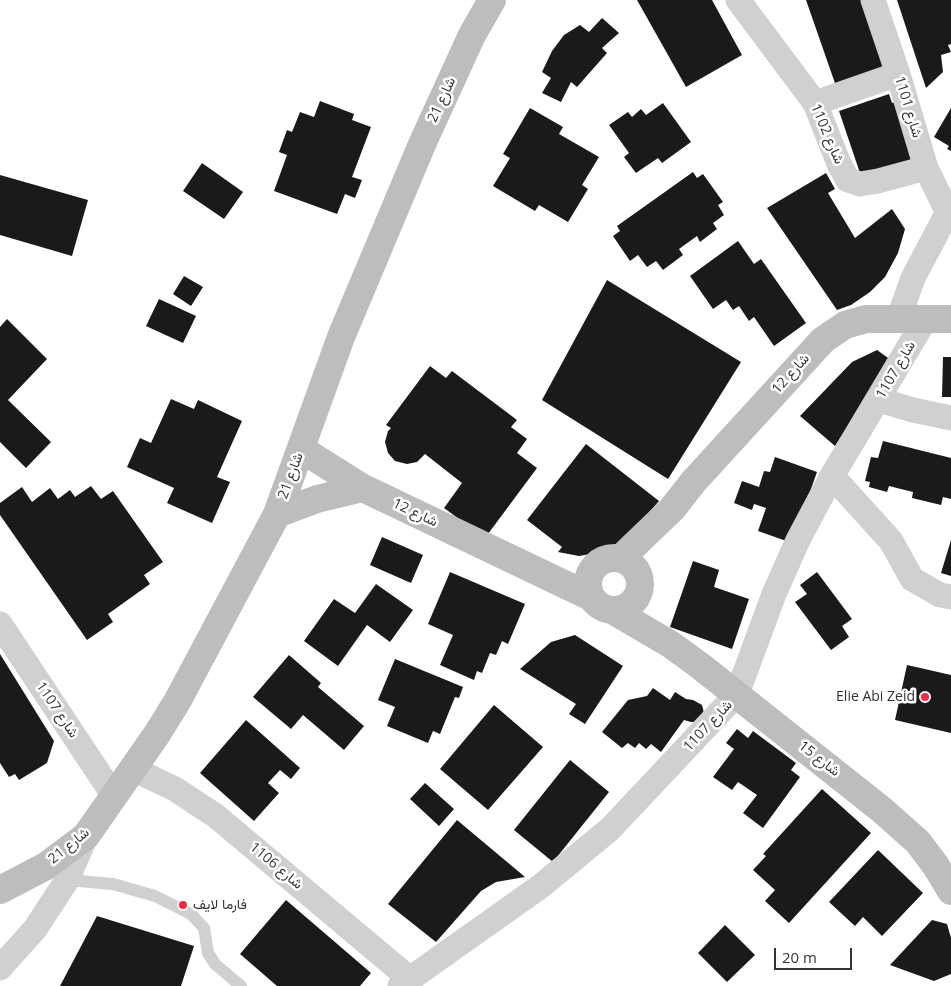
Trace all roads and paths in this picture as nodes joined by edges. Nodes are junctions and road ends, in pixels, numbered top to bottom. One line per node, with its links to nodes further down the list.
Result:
1 (492, 0): 12 (street, شارع 21)
2 (738, 0): 5 (street, شارع 1102)
3 (873, 0): 4 (street, شارع 1101)
4 (898, 74): 5 (street); 6 (street, شارع 1101)
5 (815, 103): 6 (street, شارع 1102)
6 (926, 168): 7 (street, شارع 1101)
7 (949, 208): 9 (street, شارع 1107)
8 (939, 319): 9 (street, شارع 12); 10 (street, شارع 1107)
9 (898, 320): 18 (street, شارع 12)
10 (878, 400): 11 (street); 13 (street, شارع 1107)
11 (951, 418)
12 (301, 449): 14 (street, شارع 12); 15 (street, شارع 21)
13 (832, 476): 19 (street); 23 (street, شارع 1107)
14 (363, 488): 15 (street); 16 (street, شارع 12)
15 (277, 514): 24 (street, شارع 21)
16 (521, 564): 17 (street, شارع 12); 20 (street, شارع 12)
17 (593, 568): 18 (street); 20 (street)
18 (633, 576): 20 (street); 22 (street, شارع 15)
19 (951, 597)
20 (602, 603): 22 (street, شارع 15)
21 (0, 624): 25 (street, شارع 1107)
22 (670, 644): 23 (street, شارع 15)
23 (737, 694): 29 (street, شارع 15); 31 (street, شارع 1107)
24 (134, 769): 25 (street, شارع 21); 31 (street, شارع 1106)
25 (114, 796): 26 (street, شارع 21)
26 (86, 836): 27 (street); 28 (street, شارع 21)
27 (67, 880): 30 (street); 32 (lane)
28 (0, 890)
29 (951, 890)
30 (0, 968)
31 (405, 982)
32 (241, 986)

